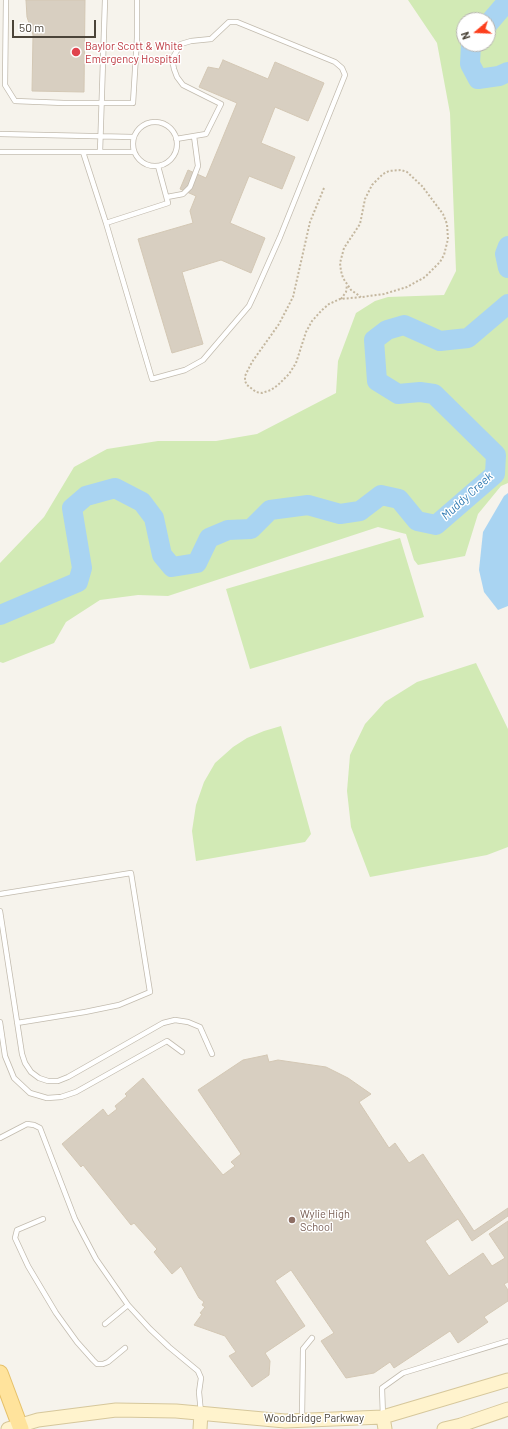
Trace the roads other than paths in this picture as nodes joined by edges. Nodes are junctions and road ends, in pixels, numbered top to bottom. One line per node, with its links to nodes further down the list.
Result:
1 (6, 0): 4 (lane)
2 (105, 0): 4 (lane)
3 (136, 0): 4 (lane)
4 (103, 102): 6 (lane)
5 (0, 134): 6 (lane)
6 (101, 136): 8 (lane); 12 (lane)
7 (194, 136): 9 (lane); 15 (lane); 16 (lane)
8 (133, 137): 9 (lane); 13 (lane)
9 (176, 139): 14 (lane)
10 (0, 152): 11 (lane)
11 (83, 152): 12 (lane); 16 (lane)
12 (100, 152): 13 (lane)
13 (134, 152): 14 (lane)
14 (158, 166): 15 (lane)
15 (166, 197): 16 (lane)
16 (106, 223)
17 (0, 894): 20 (lane)
18 (0, 911): 20 (lane)
19 (0, 1022): 21 (lane)
20 (17, 1023): 22 (lane)
21 (182, 1052)
22 (212, 1054)
23 (0, 1138): 25 (lane)
24 (43, 1219): 29 (lane)
25 (128, 1305): 26 (lane); 33 (lane)
26 (105, 1324)
27 (312, 1338): 34 (lane)
28 (508, 1341): 35 (lane)
29 (125, 1348)
30 (0, 1373): 36 (main road)
31 (508, 1380): 35 (main road, Woodbridge Parkway)
32 (508, 1409): 38 (main road)
33 (201, 1413): 34 (main road, Woodbridge Parkway); 36 (main road, Woodbridge Parkway); 37 (main road)
34 (302, 1420): 35 (main road, Woodbridge Parkway)
35 (384, 1423)
36 (16, 1428)
37 (200, 1429)
38 (444, 1429)

